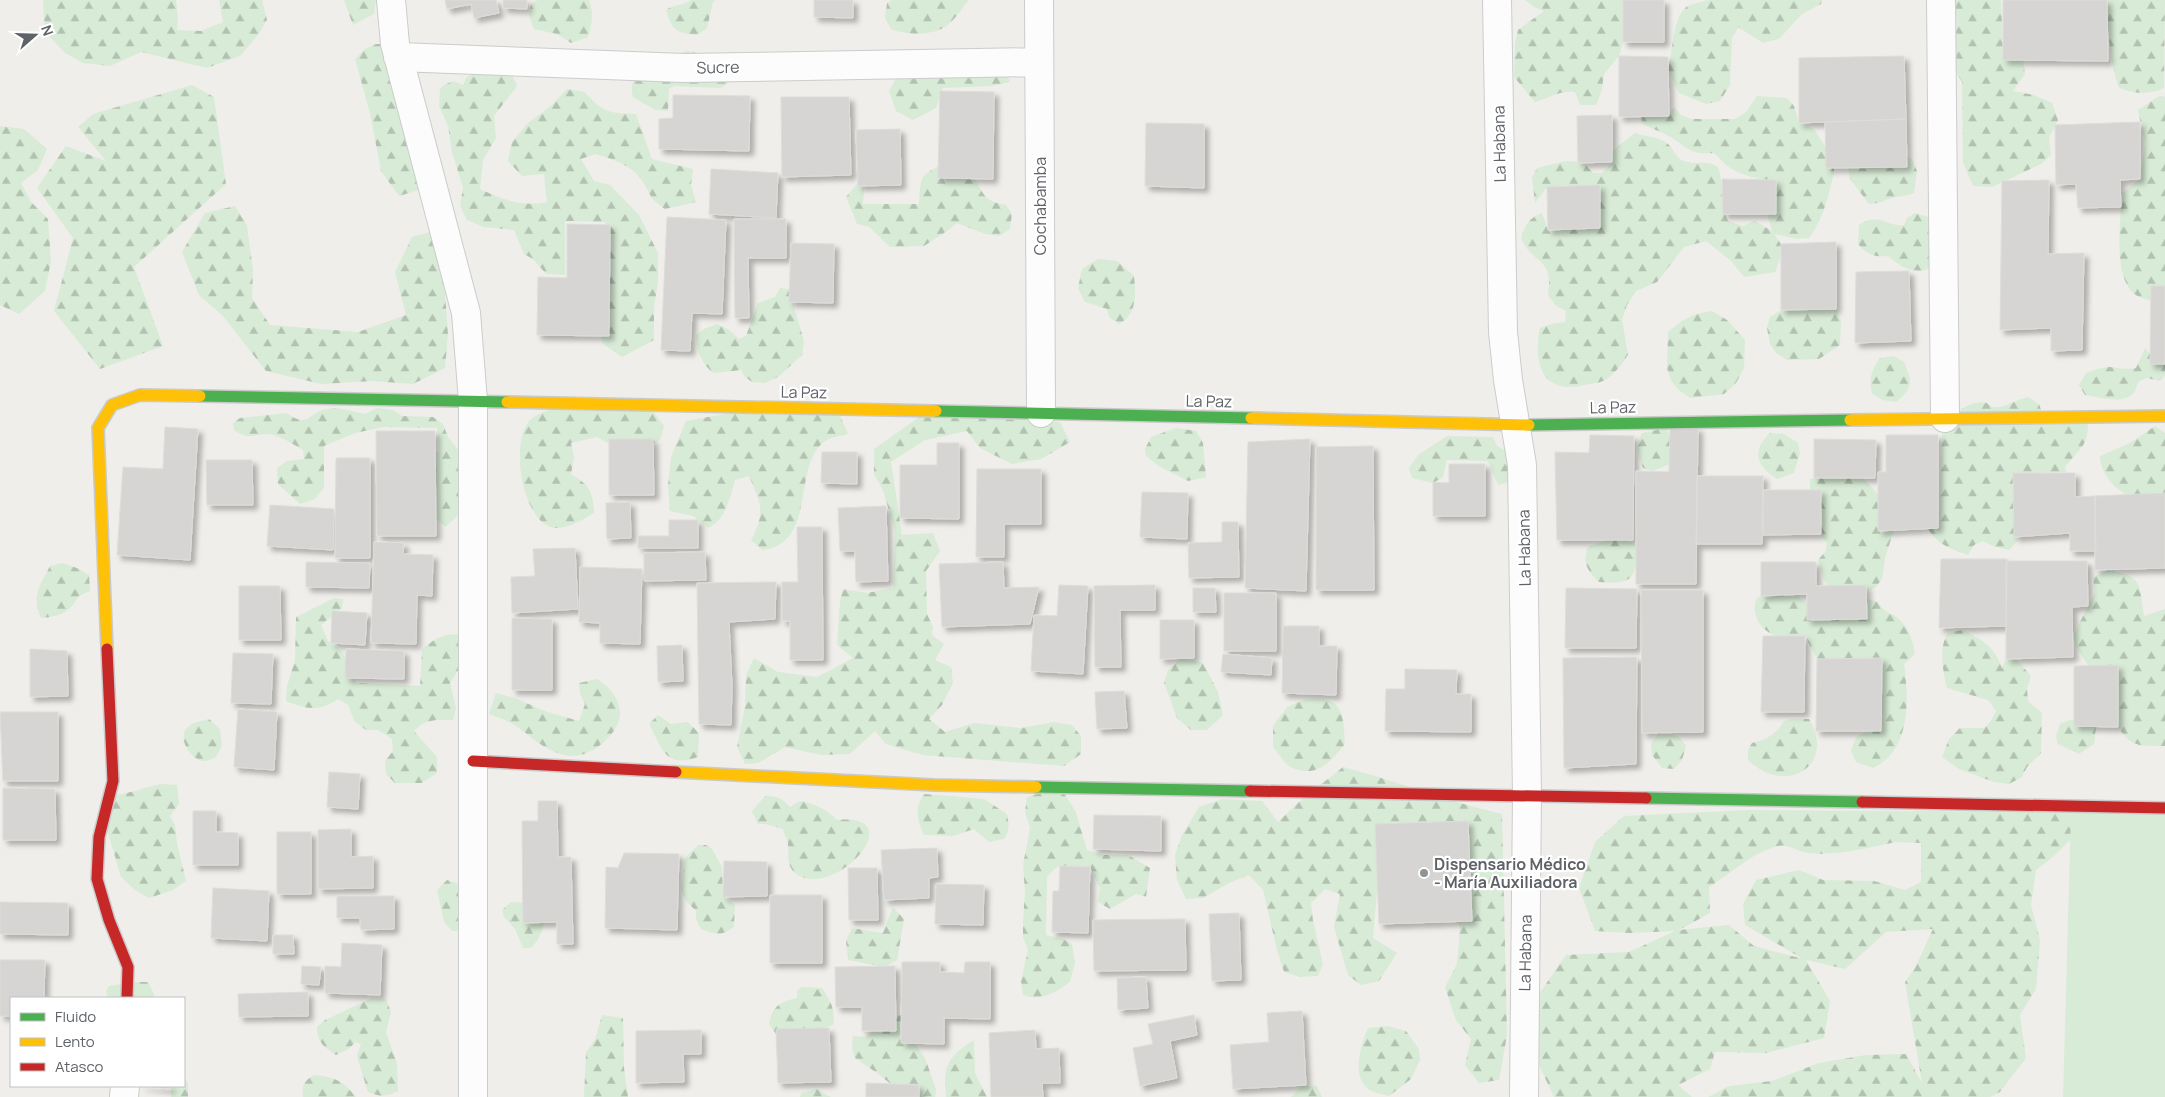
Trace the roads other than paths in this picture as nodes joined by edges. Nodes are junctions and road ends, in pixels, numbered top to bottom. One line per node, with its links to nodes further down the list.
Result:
1 (390, 0): 5 (street)
2 (1039, 0): 6 (street, Cochabamba)
3 (1497, 0): 11 (street, La Habana)
4 (1941, 0): 10 (street)
5 (398, 57): 6 (street, Sucre); 7 (street)
6 (1039, 62): 8 (street, Cochabamba)
7 (473, 401): 8 (street, La Paz); 12 (street); 15 (street, La Paz)
8 (1041, 413): 11 (street, La Paz)
9 (2165, 416): 10 (street, La Paz)
10 (1945, 418): 11 (street, La Paz)
11 (1515, 425): 13 (street, La Habana)
12 (473, 761): 13 (street); 16 (street)
13 (1527, 795): 14 (street); 17 (street, La Habana)
14 (2165, 808)
15 (127, 997)
16 (473, 1097)
17 (1524, 1097)

